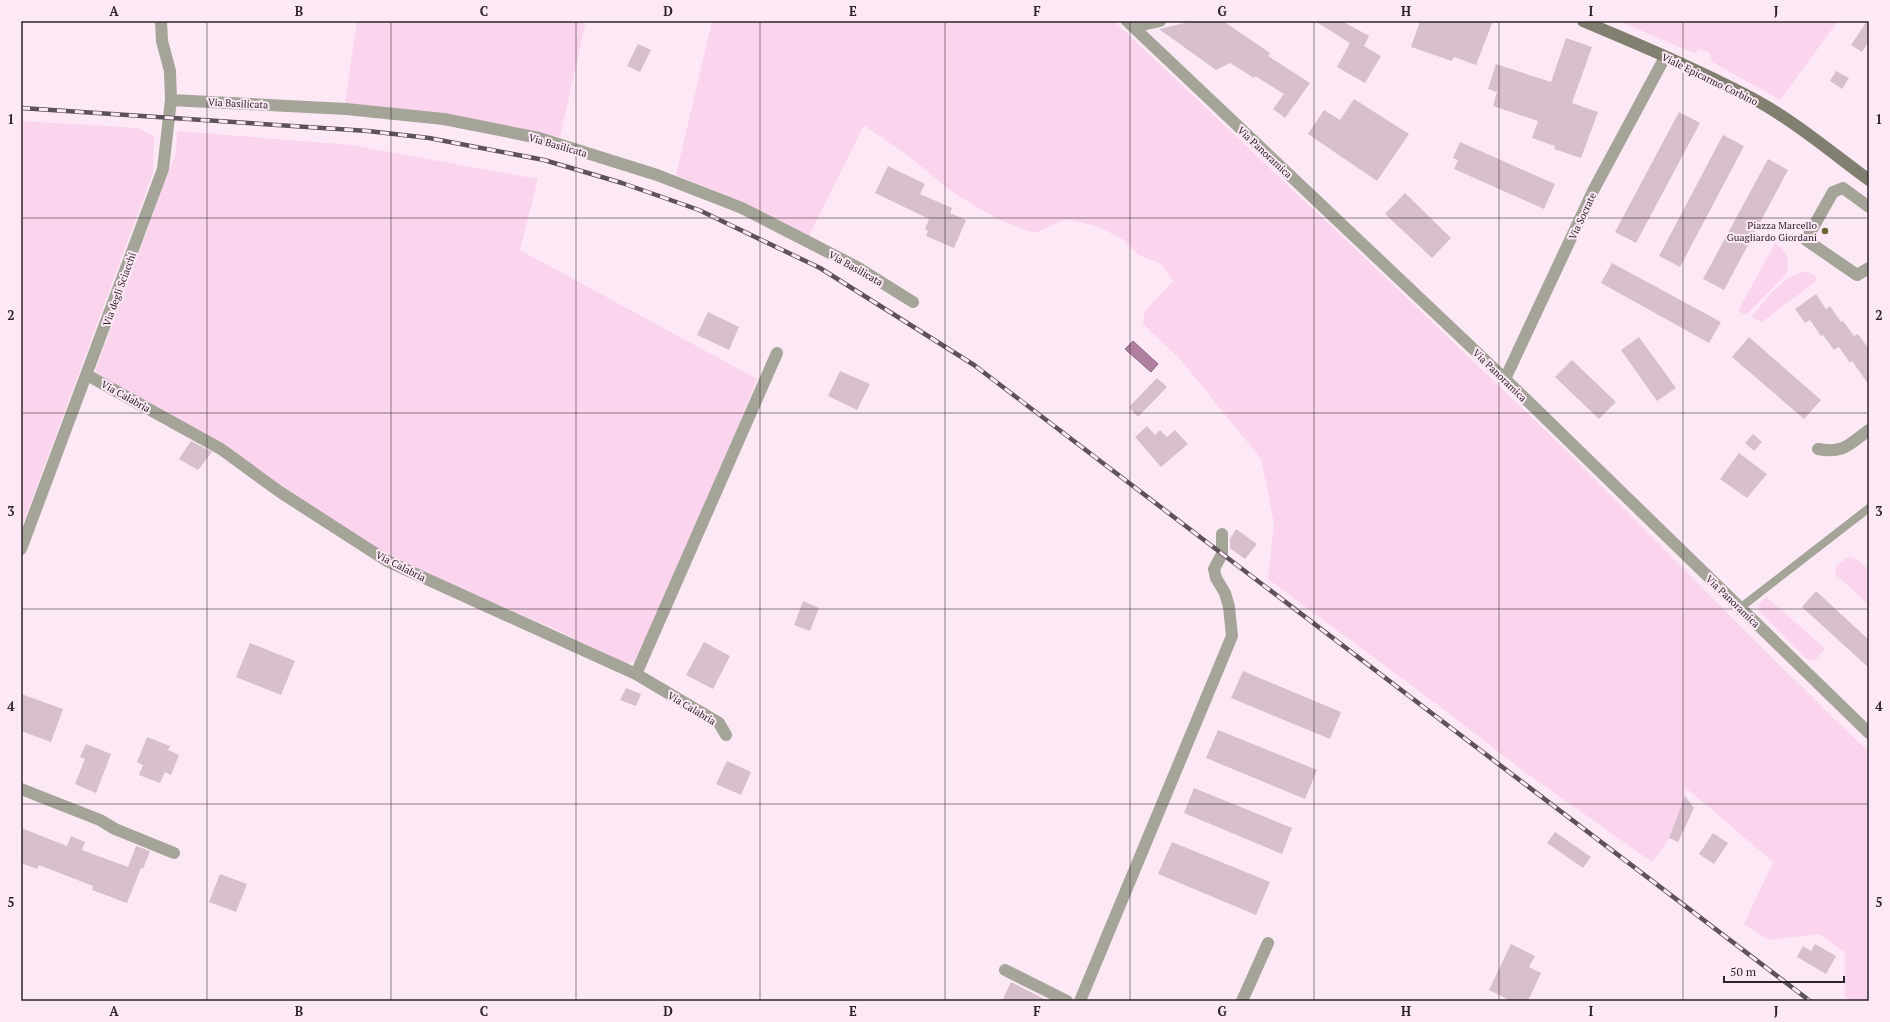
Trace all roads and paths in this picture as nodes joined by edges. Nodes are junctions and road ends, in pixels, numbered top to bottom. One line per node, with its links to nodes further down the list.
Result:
1 (162, 21): 6 (street, Via degli Sciacchi)
2 (1160, 21): 4 (street)
3 (1588, 22): 5 (main road, Viale Epicarmo Corbino)
4 (1130, 24): 13 (street, Via Panoramica)
5 (1665, 57): 7 (main road, Viale Epicarmo Corbino); 13 (street, Via Socrate)
6 (171, 100): 10 (street, Via Basilicata); 12 (street, Via degli Sciacchi)
7 (1869, 180)
8 (1869, 207): 9 (street)
9 (1869, 268)
10 (913, 302)
11 (777, 353): 20 (street)
12 (87, 374): 18 (street, Via degli Sciacchi); 20 (street, Via Calabria)
13 (1505, 379): 19 (street, Via Panoramica)
14 (1869, 430): 15 (street)
15 (1818, 449)
16 (1869, 508): 19 (lane)
17 (1222, 534): 28 (street)
18 (21, 549)
19 (1740, 608): 21 (street, Via Panoramica)
20 (636, 674): 22 (street, Via Calabria)
21 (1869, 733)
22 (726, 735)
23 (21, 789): 24 (street)
24 (174, 853)
25 (1268, 943): 29 (street)
26 (1005, 970): 27 (street)
27 (1067, 1001)
28 (1080, 1001)
29 (1242, 1001)

